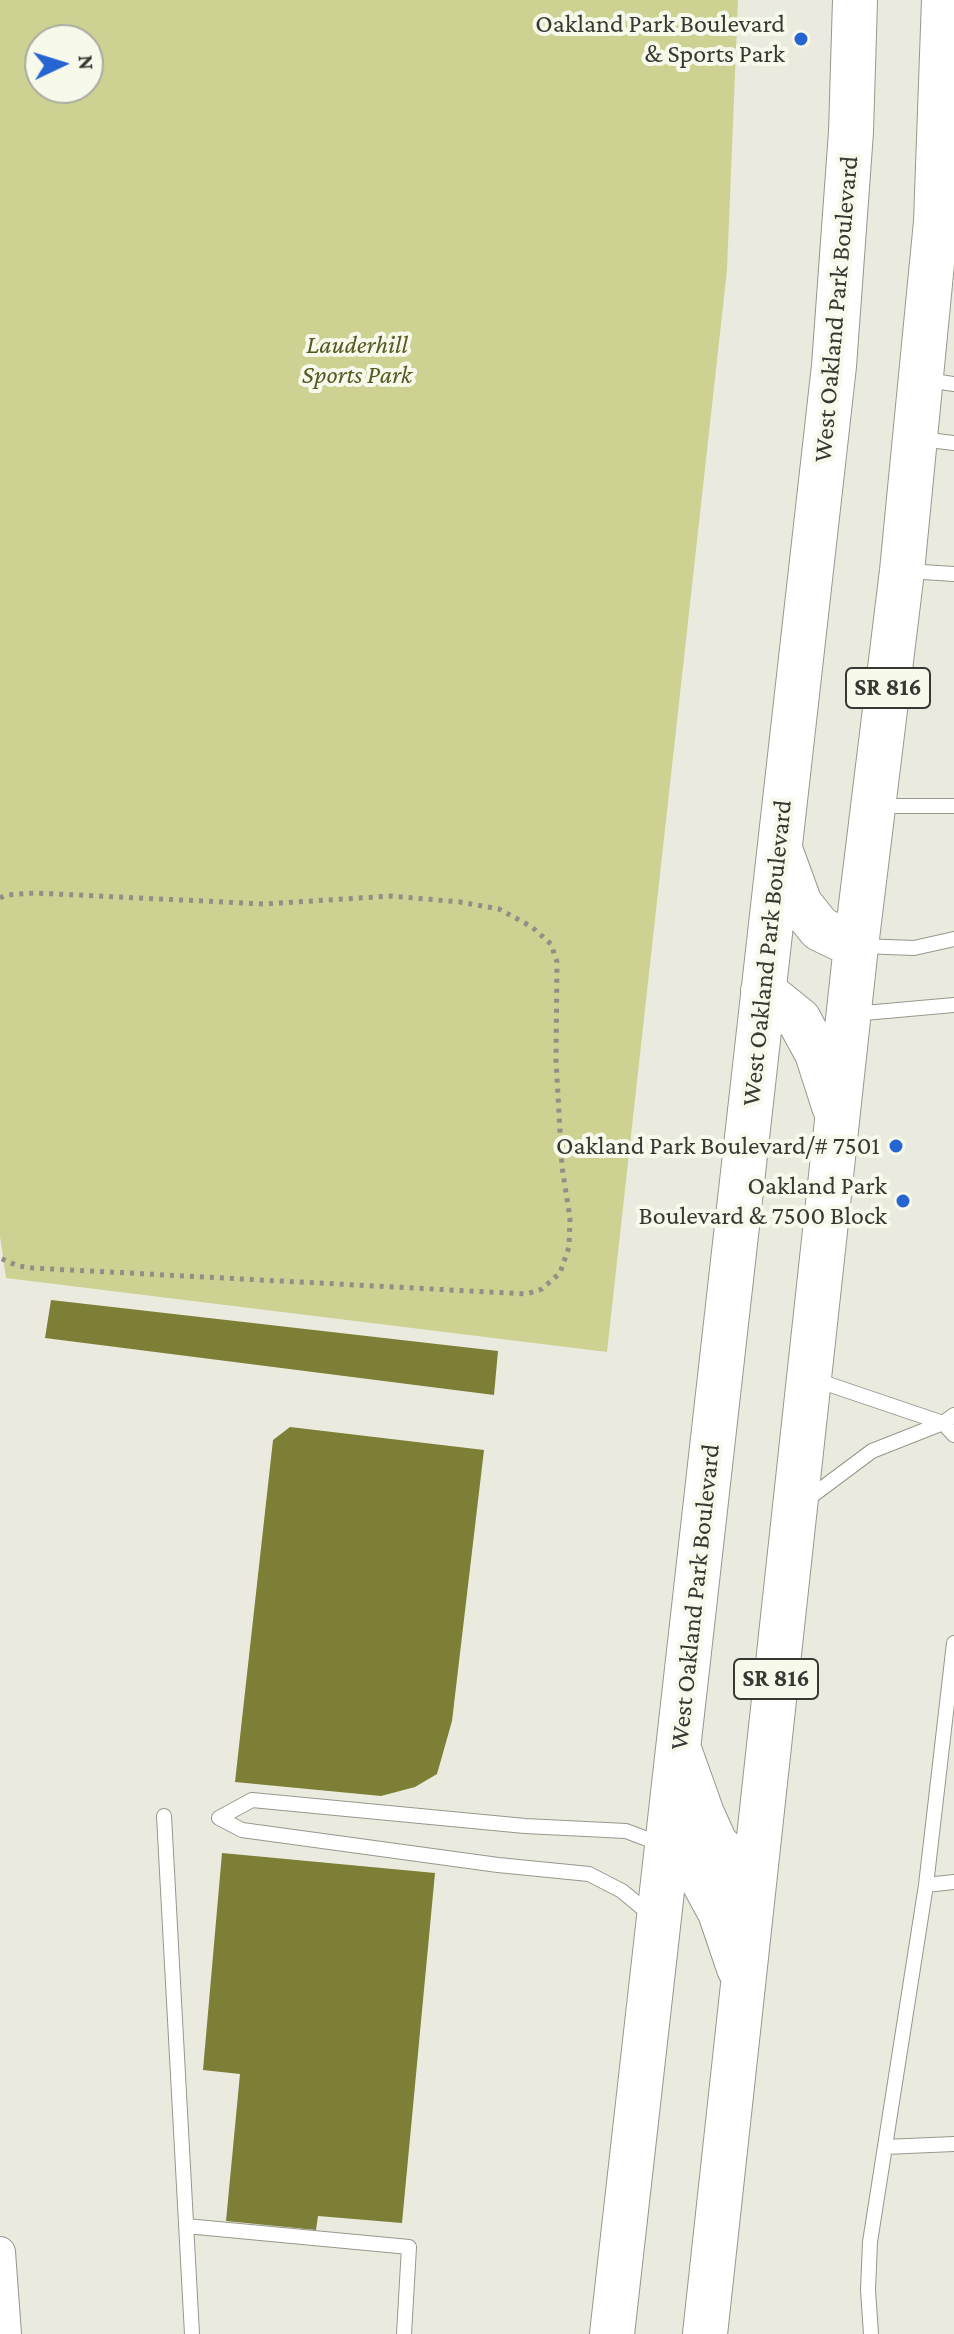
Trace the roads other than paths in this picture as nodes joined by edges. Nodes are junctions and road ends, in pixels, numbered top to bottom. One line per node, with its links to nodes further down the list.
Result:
1 (855, 0): 9 (main road, West Oakland Park Boulevard)
2 (944, 0): 3 (main road, SR 816)
3 (938, 382): 4 (main road, SR 816)
4 (935, 441): 5 (main road, SR 816)
5 (902, 571): 6 (lane); 7 (main road, SR 816)
6 (954, 574)
7 (874, 806): 8 (lane); 11 (main road, SR 816)
8 (954, 806)
9 (779, 846): 11 (main road); 12 (main road, West Oakland Park Boulevard)
10 (954, 939): 11 (lane)
11 (856, 946): 14 (main road, SR 816)
12 (763, 991): 15 (main road); 21 (main road, West Oakland Park Boulevard)
13 (954, 1005): 14 (lane)
14 (849, 1014): 15 (main road, SR 816)
15 (839, 1120): 16 (main road, SR 816)
16 (809, 1378): 17 (lane); 19 (main road, SR 816)
17 (948, 1419): 18 (lane); 19 (lane)
18 (954, 1435)
19 (795, 1508): 24 (main road, SR 816)
20 (954, 1643): 26 (lane)
21 (678, 1745): 23 (main road, West Oakland Park Boulevard); 24 (main road)
22 (164, 1816): 31 (lane)
23 (667, 1846): 27 (main road, West Oakland Park Boulevard); 27 (lane); 28 (main road)
24 (754, 1879): 28 (main road, SR 816)
25 (954, 1882): 26 (lane)
26 (926, 1885): 30 (lane)
27 (659, 1922): 36 (main road, West Oakland Park Boulevard)
28 (743, 1981): 37 (main road, SR 816)
29 (954, 2144): 30 (lane)
30 (885, 2147): 38 (lane)
31 (186, 2226): 34 (lane); 35 (lane)
32 (0, 2252): 33 (street)
33 (6, 2334)
34 (192, 2334)
35 (404, 2334)
36 (612, 2334)
37 (705, 2334)
38 (871, 2334)

